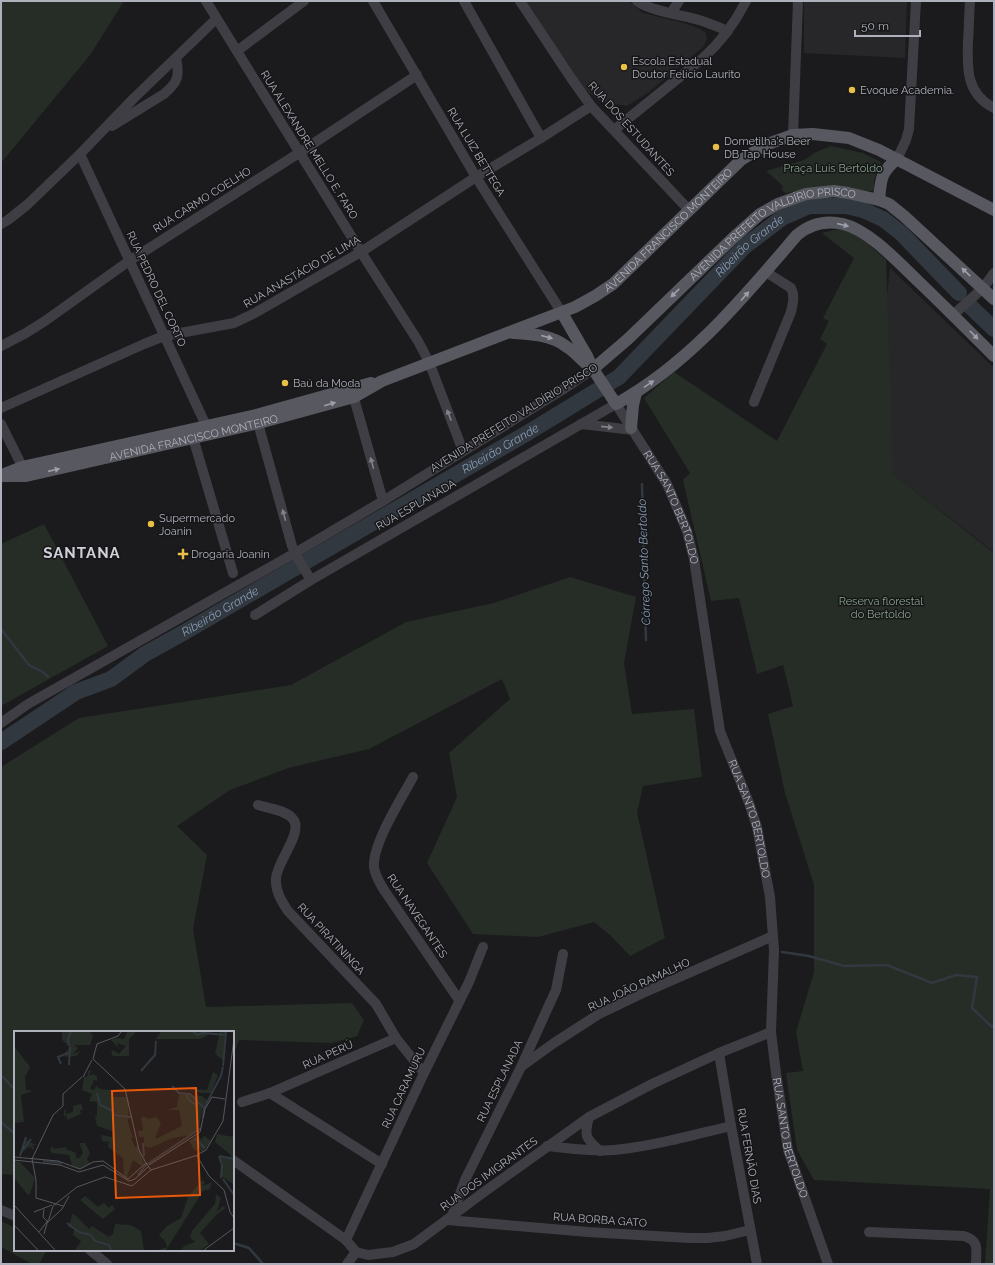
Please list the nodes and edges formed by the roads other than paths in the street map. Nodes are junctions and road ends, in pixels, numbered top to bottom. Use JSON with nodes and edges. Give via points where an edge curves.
{"nodes":[{"id":1,"x":206,"y":1,"type":"edge"},
{"id":2,"x":304,"y":1,"type":"edge"},
{"id":3,"x":373,"y":1,"type":"edge"},
{"id":4,"x":464,"y":1,"type":"edge"},
{"id":5,"x":520,"y":1,"type":"edge"},
{"id":6,"x":637,"y":1,"type":"edge"},
{"id":7,"x":679,"y":1,"type":"edge"},
{"id":8,"x":746,"y":1,"type":"edge"},
{"id":9,"x":798,"y":1,"type":"edge"},
{"id":10,"x":916,"y":1,"type":"edge"},
{"id":11,"x":970,"y":1,"type":"edge"},
{"id":12,"x":671,"y":13,"type":"junction"},
{"id":13,"x":216,"y":19,"type":"junction"},
{"id":14,"x":728,"y":31,"type":"junction"},
{"id":15,"x":237,"y":51,"type":"junction"},
{"id":16,"x":176,"y":58,"type":"junction"},
{"id":17,"x":417,"y":75,"type":"junction"},
{"id":18,"x":591,"y":106,"type":"junction"},
{"id":19,"x":994,"y":108,"type":"edge"},
{"id":20,"x":614,"y":130,"type":"junction"},
{"id":21,"x":103,"y":131,"type":"junction"},
{"id":22,"x":793,"y":135,"type":"junction"},
{"id":23,"x":541,"y":138,"type":"junction"},
{"id":24,"x":299,"y":153,"type":"junction"},
{"id":25,"x":80,"y":154,"type":"junction"},
{"id":26,"x":897,"y":160,"type":"junction"},
{"id":27,"x":476,"y":176,"type":"junction"},
{"id":28,"x":879,"y":200,"type":"junction"},
{"id":29,"x":689,"y":210,"type":"junction"},
{"id":30,"x":994,"y":210,"type":"edge"},
{"id":31,"x":1,"y":224,"type":"edge"},
{"id":32,"x":361,"y":252,"type":"junction"},
{"id":33,"x":129,"y":261,"type":"junction"},
{"id":34,"x":766,"y":272,"type":"junction"},
{"id":35,"x":994,"y":273,"type":"edge"},
{"id":36,"x":983,"y":288,"type":"junction"},
{"id":37,"x":994,"y":299,"type":"edge"},
{"id":38,"x":562,"y":313,"type":"junction"},
{"id":39,"x":953,"y":315,"type":"junction"},
{"id":40,"x":508,"y":332,"type":"junction"},
{"id":41,"x":164,"y":336,"type":"junction"},
{"id":42,"x":1,"y":346,"type":"edge"},
{"id":43,"x":994,"y":356,"type":"edge"},
{"id":44,"x":429,"y":362,"type":"junction"},
{"id":45,"x":596,"y":373,"type":"junction"},
{"id":46,"x":353,"y":392,"type":"junction"},
{"id":47,"x":636,"y":393,"type":"junction"},
{"id":48,"x":754,"y":402,"type":"dead end"},
{"id":49,"x":616,"y":404,"type":"junction"},
{"id":50,"x":1,"y":408,"type":"edge"},
{"id":51,"x":257,"y":419,"type":"junction"},
{"id":52,"x":1,"y":424,"type":"edge"},
{"id":53,"x":581,"y":424,"type":"junction"},
{"id":54,"x":632,"y":429,"type":"junction"},
{"id":55,"x":209,"y":430,"type":"junction"},
{"id":56,"x":192,"y":434,"type":"junction"},
{"id":57,"x":463,"y":451,"type":"junction"},
{"id":58,"x":24,"y":471,"type":"junction"},
{"id":59,"x":1,"y":476,"type":"edge"},
{"id":60,"x":383,"y":501,"type":"junction"},
{"id":61,"x":296,"y":556,"type":"junction"},
{"id":62,"x":233,"y":573,"type":"dead end"},
{"id":63,"x":309,"y":577,"type":"junction"},
{"id":64,"x":256,"y":615,"type":"dead end"},
{"id":65,"x":1,"y":723,"type":"edge"},
{"id":66,"x":413,"y":777,"type":"dead end"},
{"id":67,"x":258,"y":805,"type":"dead end"},
{"id":68,"x":773,"y":936,"type":"junction"},
{"id":69,"x":483,"y":947,"type":"dead end"},
{"id":70,"x":563,"y":954,"type":"dead end"},
{"id":71,"x":459,"y":1000,"type":"junction"},
{"id":72,"x":771,"y":1032,"type":"junction"},
{"id":73,"x":396,"y":1038,"type":"junction"},
{"id":74,"x":719,"y":1053,"type":"junction"},
{"id":75,"x":521,"y":1067,"type":"junction"},
{"id":76,"x":424,"y":1073,"type":"junction"},
{"id":77,"x":270,"y":1093,"type":"junction"},
{"id":78,"x":242,"y":1102,"type":"dead end"},
{"id":79,"x":589,"y":1117,"type":"junction"},
{"id":80,"x":731,"y":1126,"type":"junction"},
{"id":81,"x":547,"y":1146,"type":"junction"},
{"id":82,"x":600,"y":1151,"type":"junction"},
{"id":83,"x":234,"y":1161,"type":"edge"},
{"id":84,"x":382,"y":1164,"type":"junction"},
{"id":85,"x":1,"y":1210,"type":"edge"},
{"id":86,"x":14,"y":1216,"type":"edge"},
{"id":87,"x":450,"y":1218,"type":"junction"},
{"id":88,"x":750,"y":1230,"type":"junction"},
{"id":89,"x":869,"y":1232,"type":"dead end"},
{"id":90,"x":346,"y":1240,"type":"junction"},
{"id":91,"x":91,"y":1251,"type":"edge"},
{"id":92,"x":356,"y":1252,"type":"junction"},
{"id":93,"x":375,"y":1259,"type":"edge"},
{"id":94,"x":107,"y":1264,"type":"edge"},
{"id":95,"x":347,"y":1264,"type":"edge"},
{"id":96,"x":757,"y":1264,"type":"edge"},
{"id":97,"x":828,"y":1264,"type":"edge"},
{"id":98,"x":976,"y":1264,"type":"edge"}],
"edges":[{"from":1,"to":13,"type":"street","name":"RUA ALEXANDRE MELLO E. FARO"},
{"from":2,"to":15,"type":"street"},
{"from":3,"to":17,"type":"street","name":"RUA LUIZ BETTEGA"},
{"from":4,"to":23,"type":"street"},
{"from":5,"to":18,"type":"street","name":"RUA DOS ESTUDANTES"},
{"from":6,"to":12,"type":"street","via":[[650,8]]},
{"from":7,"to":12,"type":"street"},
{"from":8,"to":14,"type":"street"},
{"from":9,"to":22,"type":"street"},
{"from":10,"to":26,"type":"street","via":[[909,129]]},
{"from":11,"to":19,"type":"street","via":[[967,61],[969,78],[980,98]]},
{"from":12,"to":14,"type":"street","via":[[701,20]]},
{"from":13,"to":15,"type":"street","name":"RUA ALEXANDRE MELLO E. FARO"},
{"from":13,"to":16,"type":"street"},
{"from":14,"to":20,"type":"street","via":[[716,47]]},
{"from":15,"to":24,"type":"street","name":"RUA ALEXANDRE MELLO E. FARO"},
{"from":16,"to":21,"type":"street"},
{"from":16,"to":21,"type":"street","via":[[178,75],[170,88]]},
{"from":17,"to":24,"type":"street","name":"RUA CARMO COELHO"},
{"from":17,"to":27,"type":"street","name":"RUA LUIZ BETTEGA"},
{"from":18,"to":20,"type":"street","name":"RUA DOS ESTUDANTES"},
{"from":18,"to":23,"type":"street","name":"RUA ANASTÁCIO DE LIMA"},
{"from":20,"to":29,"type":"street","name":"RUA DOS ESTUDANTES"},
{"from":21,"to":25,"type":"street"},
{"from":22,"to":26,"type":"main road","name":"AVENIDA FRANCISCO MONTEIRO","via":[[814,134],[849,138]]},
{"from":22,"to":29,"type":"main road","name":"AVENIDA FRANCISCO MONTEIRO","via":[[765,145],[741,160]]},
{"from":23,"to":27,"type":"street","name":"RUA ANASTÁCIO DE LIMA"},
{"from":24,"to":32,"type":"street","name":"RUA ALEXANDRE MELLO E. FARO"},
{"from":24,"to":33,"type":"street","name":"RUA CARMO COELHO"},
{"from":25,"to":31,"type":"street","via":[[28,204]]},
{"from":25,"to":33,"type":"street","name":"RUA PEDRO DEL CORTO"},
{"from":26,"to":28,"type":"main road","via":[[884,172]]},
{"from":26,"to":30,"type":"main road","name":"AVENIDA FRANCISCO MONTEIRO"},
{"from":27,"to":32,"type":"street","name":"RUA ANASTÁCIO DE LIMA"},
{"from":27,"to":38,"type":"street","name":"RUA LUIZ BETTEGA"},
{"from":36,"to":28,"type":"main road","name":"AVENIDA PREFEITO VALDÍRIO PRISCO","one_way":true,"via":[[904,216],[889,204]]},
{"from":28,"to":45,"type":"main road","name":"AVENIDA PREFEITO VALDÍRIO PRISCO","one_way":true,"via":[[826,191],[793,198],[766,210],[733,238]]},
{"from":29,"to":38,"type":"main road","name":"AVENIDA FRANCISCO MONTEIRO","via":[[613,284],[596,296]]},
{"from":32,"to":41,"type":"street","name":"RUA ANASTÁCIO DE LIMA","via":[[245,318]]},
{"from":32,"to":44,"type":"street","name":"RUA ALEXANDRE MELLO E. FARO"},
{"from":33,"to":41,"type":"street","name":"RUA PEDRO DEL CORTO"},
{"from":33,"to":42,"type":"street","name":"RUA CARMO COELHO","via":[[45,321]]},
{"from":34,"to":39,"type":"main road","name":"AVENIDA PREFEITO VALDÍRIO PRISCO","one_way":true,"via":[[805,228],[825,223],[843,224],[863,232],[892,256]]},
{"from":47,"to":34,"type":"main road","name":"AVENIDA PREFEITO VALDÍRIO PRISCO","one_way":true,"via":[[686,356]]},
{"from":34,"to":48,"type":"street","via":[[791,288],[793,303]]},
{"from":35,"to":36,"type":"street"},
{"from":36,"to":37,"type":"main road","name":"AVENIDA PREFEITO VALDÍRIO PRISCO"},
{"from":36,"to":39,"type":"street"},
{"from":38,"to":40,"type":"main road","name":"AVENIDA FRANCISCO MONTEIRO"},
{"from":38,"to":45,"type":"main road"},
{"from":39,"to":43,"type":"main road","name":"AVENIDA PREFEITO VALDÍRIO PRISCO","one_way":true},
{"from":40,"to":44,"type":"main road","name":"AVENIDA FRANCISCO MONTEIRO"},
{"from":40,"to":45,"type":"main road","one_way":true,"via":[[557,340]]},
{"from":41,"to":50,"type":"street","name":"RUA ANASTÁCIO DE LIMA"},
{"from":41,"to":55,"type":"street","name":"RUA PEDRO DEL CORTO"},
{"from":44,"to":46,"type":"main road","name":"AVENIDA FRANCISCO MONTEIRO"},
{"from":57,"to":44,"type":"street","name":"RUA ALEXANDRE MELLO E. FARO","one_way":true},
{"from":45,"to":49,"type":"main road","name":"RUA SANTO BERTOLDO"},
{"from":45,"to":57,"type":"street","name":"AVENIDA PREFEITO VALDÍRIO PRISCO","via":[[562,390]]},
{"from":46,"to":51,"type":"main road","name":"AVENIDA FRANCISCO MONTEIRO"},
{"from":60,"to":46,"type":"street","one_way":true},
{"from":47,"to":49,"type":"main road","name":"AVENIDA PREFEITO VALDÍRIO PRISCO"},
{"from":47,"to":54,"type":"main road","via":[[632,405]]},
{"from":49,"to":53,"type":"street","name":"RUA ESPLANADA"},
{"from":49,"to":54,"type":"street","name":"RUA SANTO BERTOLDO"},
{"from":51,"to":55,"type":"main road","name":"AVENIDA FRANCISCO MONTEIRO"},
{"from":61,"to":51,"type":"street","one_way":true},
{"from":52,"to":58,"type":"street"},
{"from":53,"to":54,"type":"street","one_way":true},
{"from":53,"to":63,"type":"street","name":"RUA ESPLANADA"},
{"from":54,"to":68,"type":"street","name":"RUA SANTO BERTOLDO","via":[[667,484],[687,531],[696,573],[720,731],[757,827],[770,897]]},
{"from":55,"to":56,"type":"main road","name":"AVENIDA FRANCISCO MONTEIRO"},
{"from":56,"to":58,"type":"main road","name":"AVENIDA FRANCISCO MONTEIRO"},
{"from":56,"to":62,"type":"street"},
{"from":57,"to":60,"type":"street","name":"AVENIDA PREFEITO VALDÍRIO PRISCO"},
{"from":58,"to":59,"type":"main road","name":"AVENIDA FRANCISCO MONTEIRO"},
{"from":60,"to":61,"type":"street","name":"AVENIDA PREFEITO VALDÍRIO PRISCO"},
{"from":61,"to":63,"type":"street"},
{"from":61,"to":65,"type":"street","name":"AVENIDA PREFEITO VALDÍRIO PRISCO","via":[[28,704]]},
{"from":63,"to":64,"type":"street"},
{"from":66,"to":71,"type":"street","name":"RUA NAVEGANTES","via":[[384,832],[375,855],[374,867],[384,890]]},
{"from":67,"to":73,"type":"street","name":"RUA PIRATININGA","via":[[286,814],[295,824],[295,832],[278,866],[276,880],[282,902],[376,1004]]},
{"from":68,"to":72,"type":"street","name":"RUA SANTO BERTOLDO"},
{"from":68,"to":75,"type":"street","name":"RUA JOÃO RAMALHO","via":[[600,1014],[554,1042]]},
{"from":69,"to":71,"type":"street","name":"RUA CARAMURU"},
{"from":70,"to":75,"type":"street","name":"RUA ESPLANADA","via":[[556,990]]},
{"from":71,"to":76,"type":"street","name":"RUA CARAMURU"},
{"from":72,"to":74,"type":"street","name":"RUA DOS IMIGRANTES"},
{"from":72,"to":97,"type":"street","name":"RUA SANTO BERTOLDO","via":[[788,1150]]},
{"from":73,"to":76,"type":"street","name":"RUA PIRATININGA"},
{"from":73,"to":77,"type":"street","name":"RUA PERÚ"},
{"from":74,"to":79,"type":"street","name":"RUA DOS IMIGRANTES"},
{"from":74,"to":80,"type":"street","name":"RUA FERNÃO DIAS"},
{"from":75,"to":87,"type":"street","name":"RUA ESPLANADA","via":[[465,1180]]},
{"from":76,"to":84,"type":"street","name":"RUA CARAMURU"},
{"from":77,"to":78,"type":"street","name":"RUA PERÚ"},
{"from":77,"to":84,"type":"street"},
{"from":79,"to":81,"type":"street","name":"RUA DOS IMIGRANTES"},
{"from":79,"to":82,"type":"street","via":[[586,1134]]},
{"from":80,"to":82,"type":"street","via":[[651,1144]]},
{"from":80,"to":88,"type":"street","name":"RUA FERNÃO DIAS"},
{"from":81,"to":82,"type":"street"},
{"from":81,"to":87,"type":"street","name":"RUA DOS IMIGRANTES"},
{"from":83,"to":90,"type":"street"},
{"from":84,"to":90,"type":"street","name":"RUA CARAMURU"},
{"from":85,"to":86,"type":"street"},
{"from":87,"to":88,"type":"street","name":"RUA BORBA GATO","via":[[588,1232],[689,1238],[725,1236]]},
{"from":87,"to":93,"type":"street","name":"RUA DOS IMIGRANTES","via":[[414,1244]]},
{"from":88,"to":96,"type":"street","name":"RUA FERNÃO DIAS"},
{"from":89,"to":98,"type":"street","via":[[964,1236],[976,1244]]},
{"from":90,"to":92,"type":"street"},
{"from":91,"to":94,"type":"street"},
{"from":92,"to":93,"type":"street","name":"RUA DOS IMIGRANTES"},
{"from":92,"to":95,"type":"street"}]}
